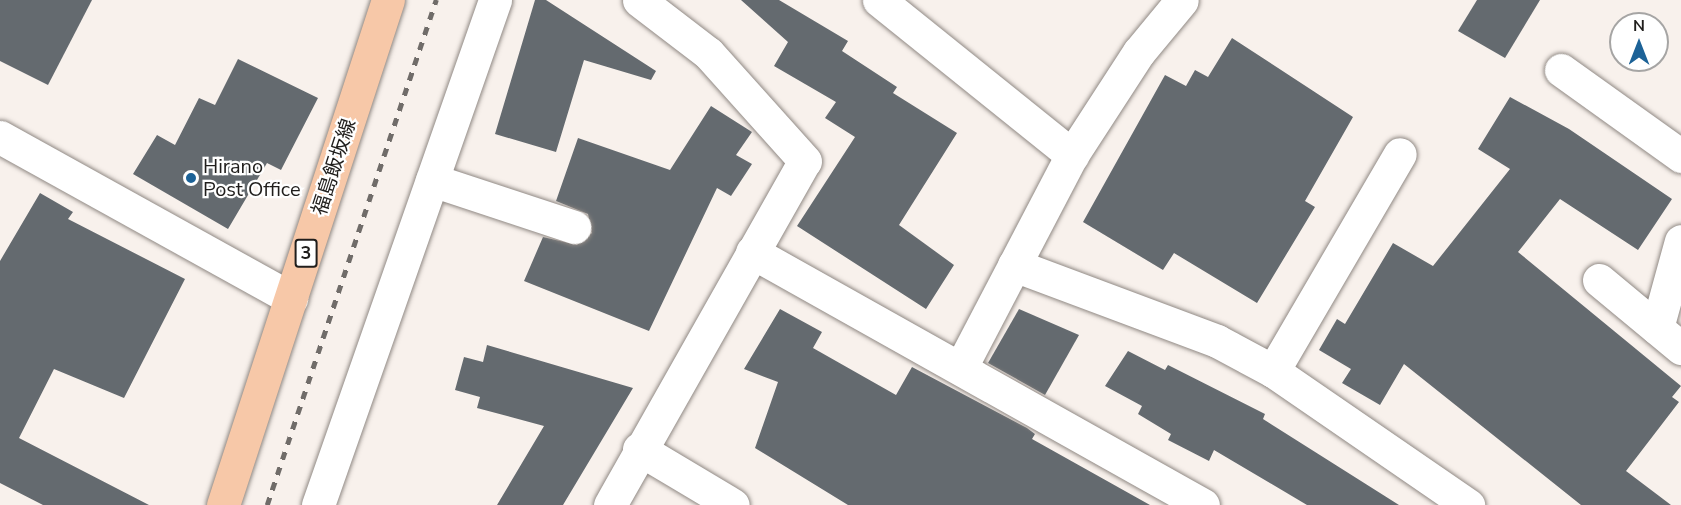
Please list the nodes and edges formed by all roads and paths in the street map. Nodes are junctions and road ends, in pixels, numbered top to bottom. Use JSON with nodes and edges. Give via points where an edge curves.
{"nodes":[{"id":1,"x":388,"y":0,"type":"edge"},
{"id":2,"x":495,"y":0,"type":"edge"},
{"id":3,"x":639,"y":0,"type":"edge"},
{"id":4,"x":879,"y":0,"type":"edge"},
{"id":5,"x":1182,"y":0,"type":"edge"},
{"id":6,"x":1561,"y":70,"type":"dead end"},
{"id":7,"x":0,"y":137,"type":"edge"},
{"id":8,"x":1072,"y":154,"type":"junction"},
{"id":9,"x":1400,"y":154,"type":"dead end"},
{"id":10,"x":1681,"y":156,"type":"edge"},
{"id":11,"x":432,"y":180,"type":"junction"},
{"id":12,"x":574,"y":227,"type":"dead end"},
{"id":13,"x":1681,"y":241,"type":"edge"},
{"id":14,"x":752,"y":252,"type":"junction"},
{"id":15,"x":1014,"y":265,"type":"junction"},
{"id":16,"x":1599,"y":280,"type":"dead end"},
{"id":17,"x":291,"y":298,"type":"junction"},
{"id":18,"x":1669,"y":338,"type":"edge"},
{"id":19,"x":961,"y":367,"type":"junction"},
{"id":20,"x":1272,"y":371,"type":"junction"},
{"id":21,"x":639,"y":449,"type":"junction"},
{"id":22,"x":223,"y":505,"type":"edge"},
{"id":23,"x":318,"y":505,"type":"edge"},
{"id":24,"x":610,"y":505,"type":"edge"},
{"id":25,"x":733,"y":505,"type":"edge"},
{"id":26,"x":1203,"y":505,"type":"edge"},
{"id":27,"x":1468,"y":505,"type":"edge"}],
"edges":[{"from":1,"to":17,"type":"main road","name":"福島飯坂線","number":"3"},
{"from":2,"to":11,"type":"street"},
{"from":3,"to":14,"type":"street","via":[[708,53],[805,161]]},
{"from":4,"to":8,"type":"street"},
{"from":5,"to":8,"type":"street","via":[[1139,52]]},
{"from":6,"to":10,"type":"street"},
{"from":7,"to":17,"type":"street"},
{"from":8,"to":15,"type":"street"},
{"from":9,"to":20,"type":"street"},
{"from":11,"to":12,"type":"street"},
{"from":11,"to":23,"type":"street"},
{"from":13,"to":18,"type":"street"},
{"from":14,"to":19,"type":"street"},
{"from":14,"to":21,"type":"street"},
{"from":15,"to":19,"type":"street"},
{"from":15,"to":20,"type":"street","via":[[1217,341]]},
{"from":16,"to":18,"type":"street"},
{"from":17,"to":22,"type":"main road","name":"福島飯坂線","number":"3"},
{"from":19,"to":26,"type":"street"},
{"from":20,"to":27,"type":"street"},
{"from":21,"to":24,"type":"street"},
{"from":21,"to":25,"type":"street"}]}
